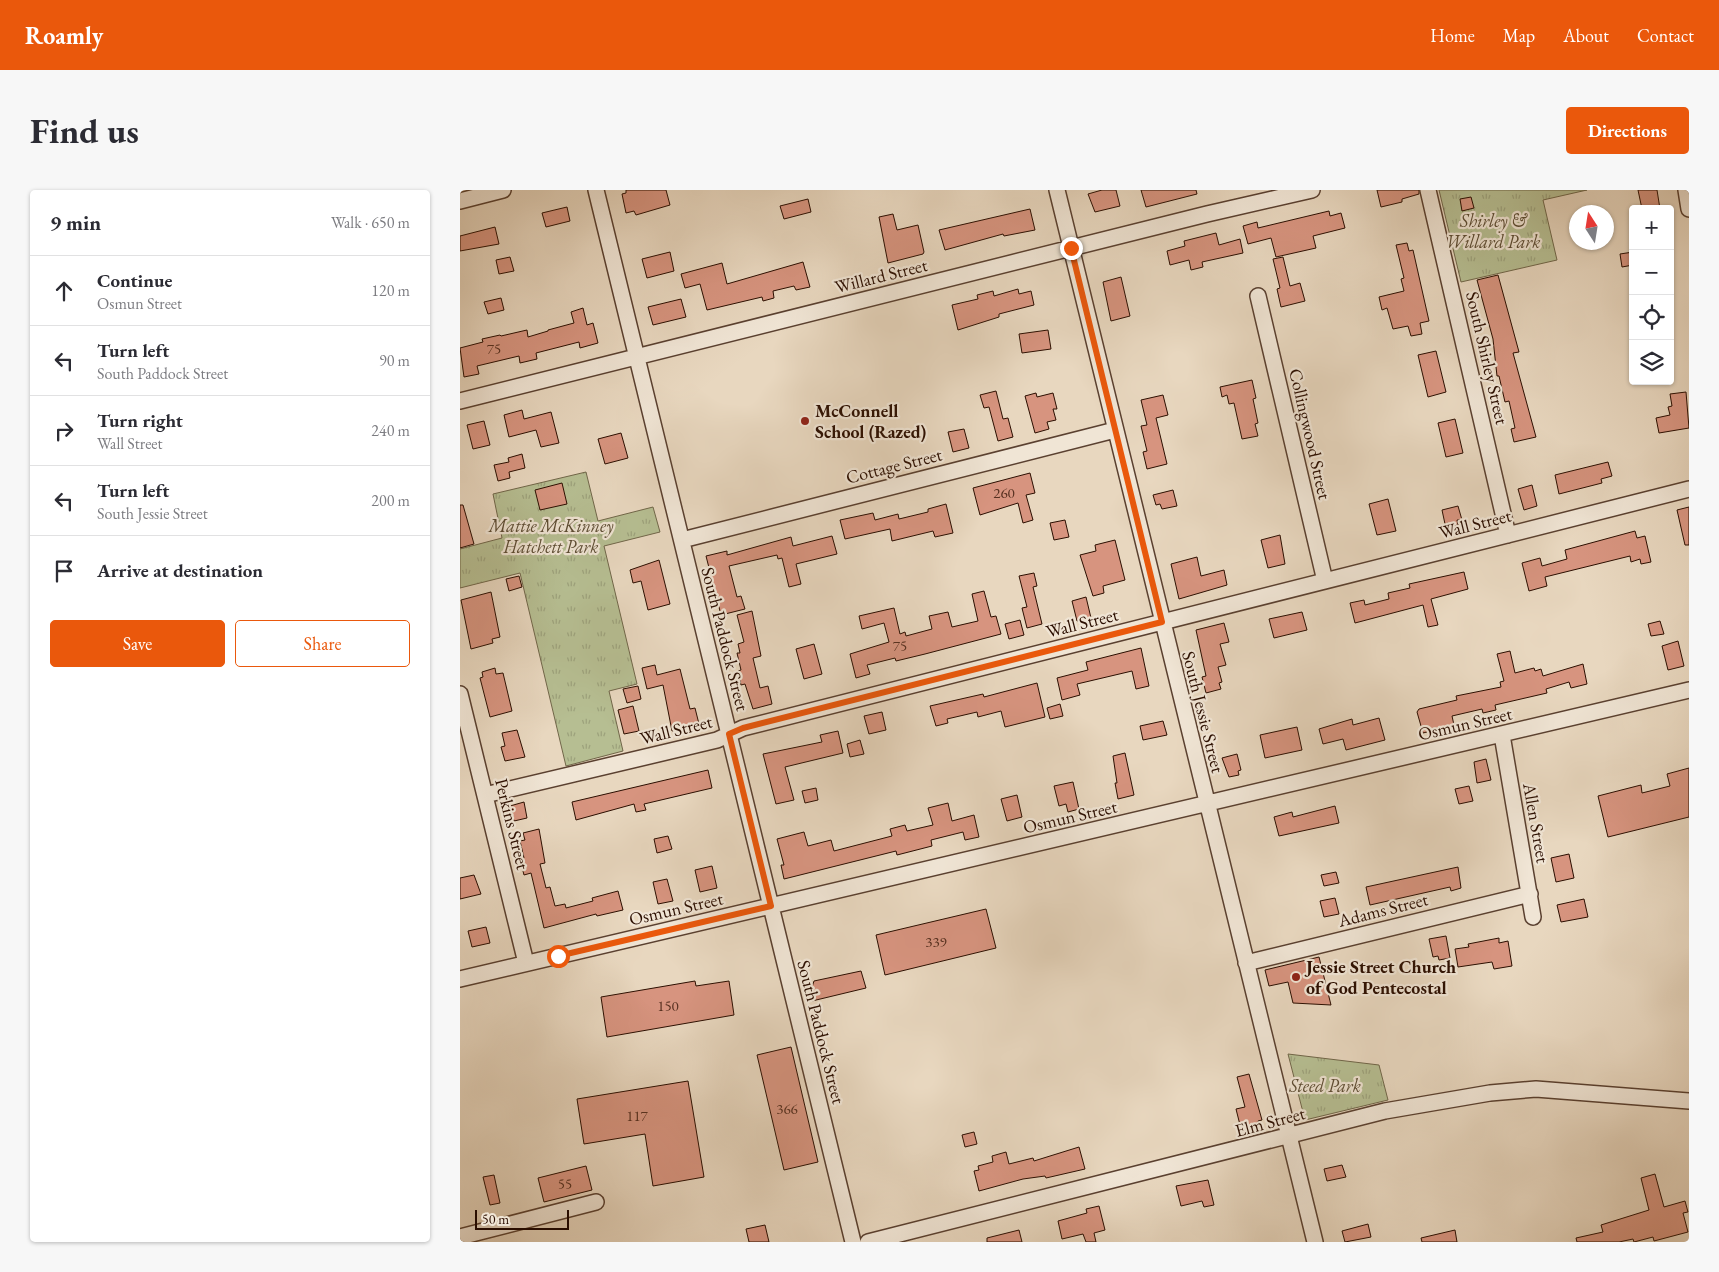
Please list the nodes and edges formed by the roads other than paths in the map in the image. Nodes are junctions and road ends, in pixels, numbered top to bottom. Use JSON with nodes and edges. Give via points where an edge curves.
{"nodes":[{"id":1,"x":502,"y":190,"type":"edge"},
{"id":2,"x":596,"y":190,"type":"edge"},
{"id":3,"x":1057,"y":190,"type":"edge"},
{"id":4,"x":1312,"y":190,"type":"edge"},
{"id":5,"x":1428,"y":190,"type":"edge"},
{"id":6,"x":1686,"y":190,"type":"edge"},
{"id":7,"x":460,"y":201,"type":"edge"},
{"id":8,"x":1689,"y":209,"type":"edge"},
{"id":9,"x":1071,"y":248,"type":"junction"},
{"id":10,"x":1258,"y":296,"type":"dead end"},
{"id":11,"x":637,"y":357,"type":"junction"},
{"id":12,"x":460,"y":402,"type":"edge"},
{"id":13,"x":1115,"y":430,"type":"junction"},
{"id":14,"x":1689,"y":489,"type":"edge"},
{"id":15,"x":1508,"y":535,"type":"junction"},
{"id":16,"x":682,"y":540,"type":"junction"},
{"id":17,"x":1325,"y":581,"type":"junction"},
{"id":18,"x":1162,"y":622,"type":"junction"},
{"id":19,"x":1689,"y":690,"type":"edge"},
{"id":20,"x":460,"y":694,"type":"edge"},
{"id":21,"x":729,"y":734,"type":"junction"},
{"id":22,"x":1502,"y":735,"type":"junction"},
{"id":23,"x":485,"y":794,"type":"junction"},
{"id":24,"x":1207,"y":804,"type":"junction"},
{"id":25,"x":1530,"y":894,"type":"junction"},
{"id":26,"x":771,"y":906,"type":"junction"},
{"id":27,"x":1533,"y":917,"type":"dead end"},
{"id":28,"x":1246,"y":963,"type":"junction"},
{"id":29,"x":526,"y":964,"type":"junction"},
{"id":30,"x":460,"y":979,"type":"edge"},
{"id":31,"x":1689,"y":1100,"type":"edge"},
{"id":32,"x":1289,"y":1136,"type":"junction"},
{"id":33,"x":596,"y":1202,"type":"dead end"},
{"id":34,"x":460,"y":1237,"type":"edge"},
{"id":35,"x":853,"y":1242,"type":"edge"},
{"id":36,"x":868,"y":1242,"type":"edge"},
{"id":37,"x":1315,"y":1242,"type":"edge"}],
"edges":[{"from":1,"to":7,"type":"street"},
{"from":2,"to":11,"type":"street","name":"South Paddock Street"},
{"from":3,"to":9,"type":"street","name":"South Jessie Street"},
{"from":4,"to":9,"type":"street","name":"Willard Street"},
{"from":5,"to":15,"type":"street","name":"South Shirley Street"},
{"from":6,"to":8,"type":"street"},
{"from":9,"to":11,"type":"street","name":"Willard Street"},
{"from":9,"to":13,"type":"street","name":"South Jessie Street"},
{"from":10,"to":17,"type":"street","name":"Collingwood Street"},
{"from":11,"to":12,"type":"street","name":"Willard Street"},
{"from":11,"to":16,"type":"street","name":"South Paddock Street"},
{"from":13,"to":16,"type":"street","name":"Cottage Street"},
{"from":13,"to":18,"type":"street","name":"South Jessie Street"},
{"from":14,"to":15,"type":"street","name":"Wall Street"},
{"from":15,"to":17,"type":"street","name":"Wall Street"},
{"from":16,"to":21,"type":"street","name":"South Paddock Street"},
{"from":17,"to":18,"type":"street","name":"Wall Street"},
{"from":18,"to":21,"type":"street","name":"Wall Street"},
{"from":18,"to":24,"type":"street","name":"South Jessie Street"},
{"from":19,"to":22,"type":"street","name":"Osmun Street"},
{"from":20,"to":23,"type":"street","name":"Perkins Street"},
{"from":21,"to":23,"type":"street","name":"Wall Street","via":[[717,740]]},
{"from":21,"to":26,"type":"street","name":"South Paddock Street"},
{"from":22,"to":24,"type":"street","name":"Osmun Street"},
{"from":22,"to":25,"type":"street","name":"Allen Street"},
{"from":23,"to":29,"type":"street","name":"Perkins Street"},
{"from":24,"to":26,"type":"street","name":"Osmun Street"},
{"from":24,"to":28,"type":"street","name":"South Jessie Street"},
{"from":25,"to":27,"type":"street","name":"Allen Street"},
{"from":25,"to":28,"type":"street","name":"Adams Street"},
{"from":26,"to":29,"type":"street","name":"Osmun Street"},
{"from":26,"to":35,"type":"street","name":"South Paddock Street"},
{"from":28,"to":32,"type":"street","name":"South Jessie Street"},
{"from":29,"to":30,"type":"street","name":"Osmun Street"},
{"from":31,"to":32,"type":"street","name":"Elm Street","via":[[1520,1090],[1385,1111]]},
{"from":32,"to":36,"type":"street","name":"Elm Street"},
{"from":32,"to":37,"type":"street","name":"South Jessie Street"},
{"from":33,"to":34,"type":"street"}]}
